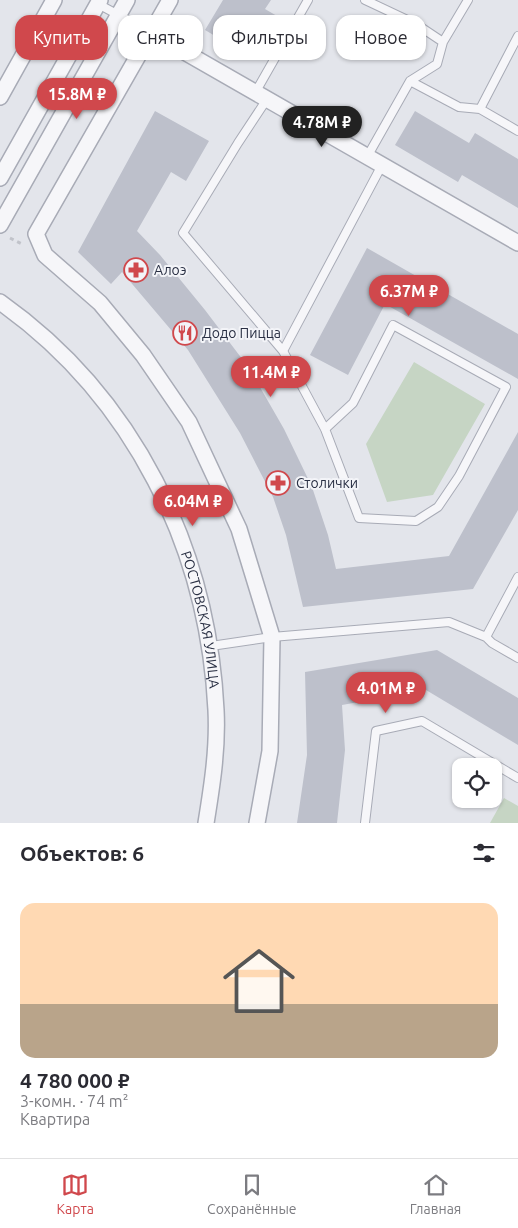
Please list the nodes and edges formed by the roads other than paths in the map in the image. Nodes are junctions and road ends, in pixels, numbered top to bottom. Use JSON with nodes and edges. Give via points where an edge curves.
{"nodes":[{"id":1,"x":54,"y":0,"type":"edge"},
{"id":2,"x":127,"y":0,"type":"edge"},
{"id":3,"x":170,"y":0,"type":"edge"},
{"id":4,"x":308,"y":0,"type":"edge"},
{"id":5,"x":365,"y":0,"type":"edge"},
{"id":6,"x":468,"y":0,"type":"edge"},
{"id":7,"x":99,"y":2,"type":"edge"},
{"id":8,"x":119,"y":15,"type":"joint"},
{"id":9,"x":158,"y":15,"type":"edge"},
{"id":10,"x":118,"y":17,"type":"edge"},
{"id":11,"x":518,"y":36,"type":"edge"},
{"id":12,"x":443,"y":42,"type":"junction"},
{"id":13,"x":130,"y":60,"type":"edge"},
{"id":14,"x":198,"y":60,"type":"edge"},
{"id":15,"x":410,"y":81,"type":"junction"},
{"id":16,"x":261,"y":96,"type":"junction"},
{"id":17,"x":0,"y":97,"type":"edge"},
{"id":18,"x":480,"y":109,"type":"junction"},
{"id":19,"x":518,"y":131,"type":"edge"},
{"id":20,"x":367,"y":157,"type":"junction"},
{"id":21,"x":382,"y":165,"type":"junction"},
{"id":22,"x":0,"y":178,"type":"edge"},
{"id":23,"x":0,"y":225,"type":"edge"},
{"id":24,"x":518,"y":243,"type":"edge"},
{"id":25,"x":0,"y":302,"type":"edge"},
{"id":26,"x":283,"y":351,"type":"junction"},
{"id":27,"x":325,"y":429,"type":"junction"},
{"id":28,"x":518,"y":577,"type":"edge"},
{"id":29,"x":486,"y":636,"type":"junction"},
{"id":30,"x":272,"y":637,"type":"junction"},
{"id":31,"x":210,"y":646,"type":"junction"},
{"id":32,"x":518,"y":658,"type":"edge"},
{"id":33,"x":518,"y":778,"type":"edge"},
{"id":34,"x":206,"y":823,"type":"edge"},
{"id":35,"x":257,"y":823,"type":"edge"},
{"id":36,"x":365,"y":823,"type":"edge"}],
"edges":[{"from":1,"to":17,"type":"street"},
{"from":2,"to":8,"type":"street"},
{"from":3,"to":9,"type":"street"},
{"from":4,"to":16,"type":"lane"},
{"from":5,"to":12,"type":"lane","via":[[416,24]]},
{"from":6,"to":12,"type":"lane"},
{"from":7,"to":8,"type":"lane"},
{"from":7,"to":22,"type":"street"},
{"from":10,"to":23,"type":"street"},
{"from":11,"to":18,"type":"lane"},
{"from":12,"to":15,"type":"lane","via":[[436,64]]},
{"from":13,"to":30,"type":"street","via":[[36,234],[45,255],[100,303],[143,355],[189,422],[239,529]]},
{"from":14,"to":16,"type":"street"},
{"from":15,"to":18,"type":"lane","via":[[459,107]]},
{"from":15,"to":20,"type":"lane"},
{"from":16,"to":20,"type":"street"},
{"from":16,"to":26,"type":"lane","via":[[238,143],[184,233]]},
{"from":18,"to":19,"type":"lane"},
{"from":20,"to":21,"type":"street"},
{"from":21,"to":24,"type":"street"},
{"from":21,"to":26,"type":"lane"},
{"from":25,"to":31,"type":"street","name":"РОСТОВСКАЯ УЛИЦА","via":[[59,352],[104,401],[143,457],[174,517],[193,571]]},
{"from":26,"to":27,"type":"lane"},
{"from":27,"to":27,"type":"lane","via":[[359,518],[416,521],[438,507],[506,387],[393,325],[353,403]]},
{"from":28,"to":29,"type":"lane"},
{"from":29,"to":30,"type":"lane","via":[[449,622]]},
{"from":29,"to":32,"type":"lane"},
{"from":30,"to":31,"type":"lane"},
{"from":30,"to":35,"type":"street","via":[[270,751]]},
{"from":31,"to":34,"type":"street","name":"РОСТОВСКАЯ УЛИЦА","via":[[216,711],[213,777]]},
{"from":33,"to":36,"type":"lane","via":[[422,721],[376,732]]}]}
